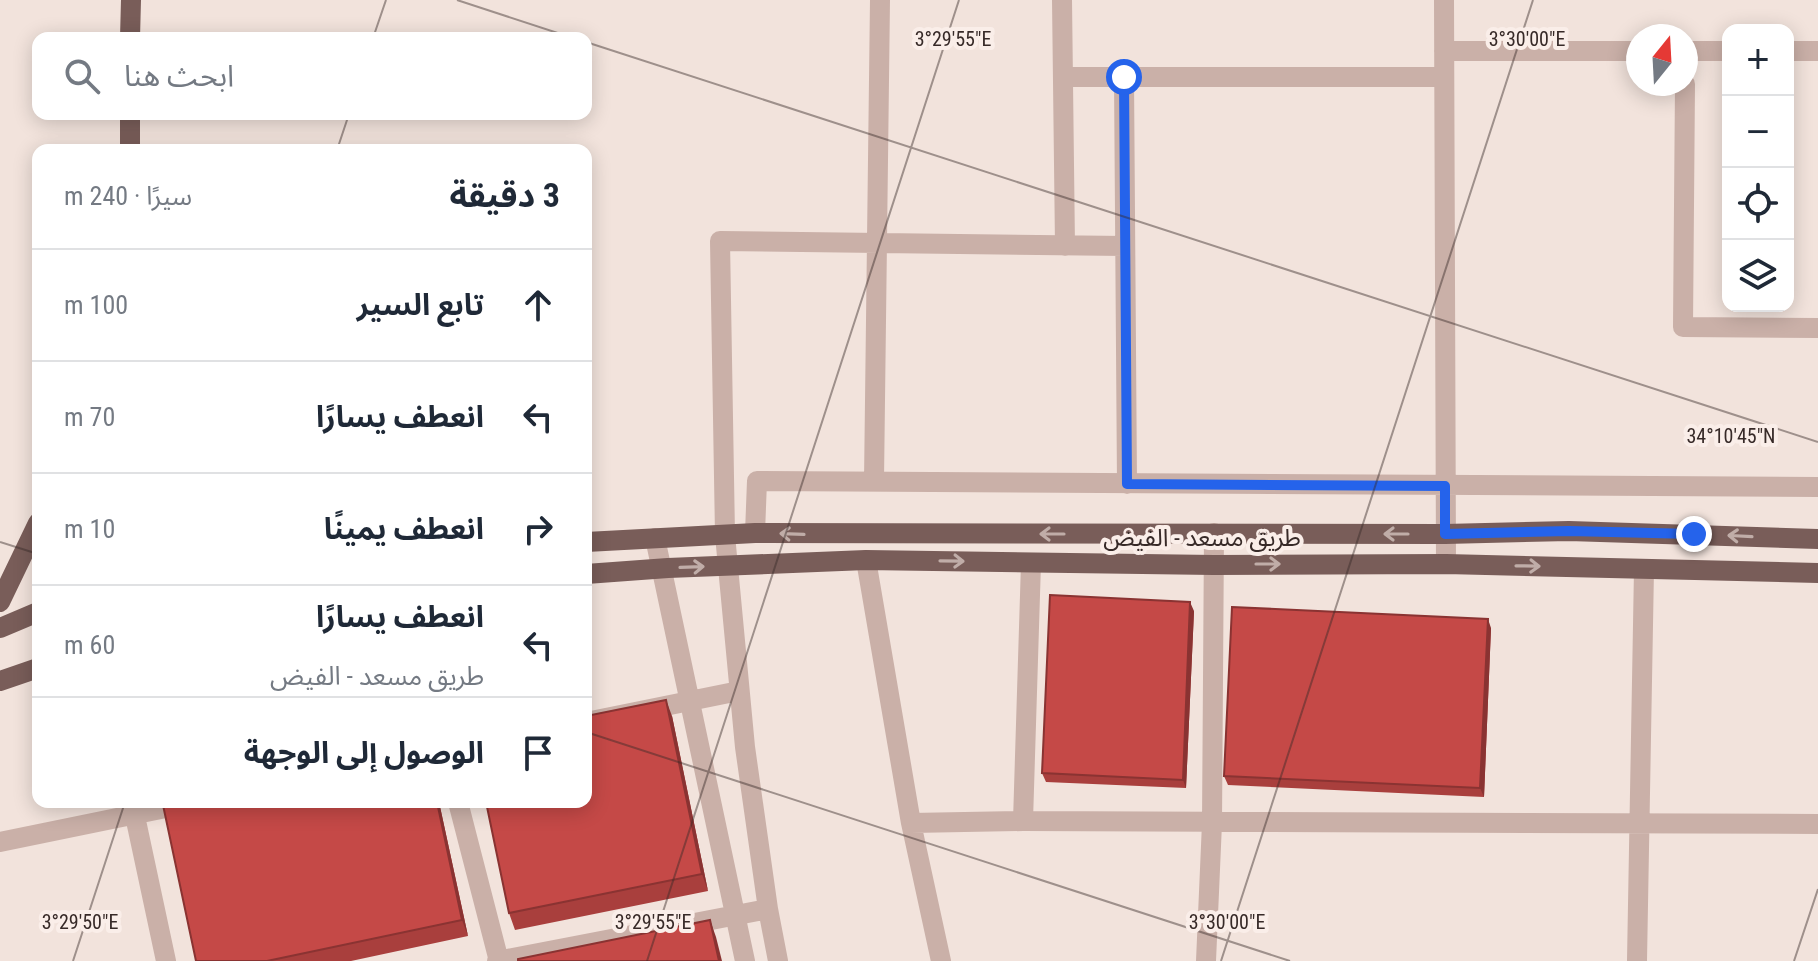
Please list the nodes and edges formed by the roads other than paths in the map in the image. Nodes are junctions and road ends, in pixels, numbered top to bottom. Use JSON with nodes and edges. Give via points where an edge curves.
{"nodes":[{"id":1,"x":131,"y":0,"type":"edge"},
{"id":2,"x":880,"y":0,"type":"edge"},
{"id":3,"x":1062,"y":0,"type":"edge"},
{"id":4,"x":1444,"y":0,"type":"edge"},
{"id":5,"x":130,"y":32,"type":"edge"},
{"id":6,"x":1444,"y":51,"type":"junction"},
{"id":7,"x":1626,"y":51,"type":"edge"},
{"id":8,"x":1698,"y":51,"type":"edge"},
{"id":9,"x":1722,"y":51,"type":"edge"},
{"id":10,"x":1794,"y":51,"type":"edge"},
{"id":11,"x":1818,"y":51,"type":"edge"},
{"id":12,"x":1063,"y":77,"type":"junction"},
{"id":13,"x":1124,"y":77,"type":"junction"},
{"id":14,"x":1444,"y":77,"type":"junction"},
{"id":15,"x":1685,"y":96,"type":"edge"},
{"id":16,"x":130,"y":120,"type":"edge"},
{"id":17,"x":130,"y":144,"type":"edge"},
{"id":18,"x":877,"y":243,"type":"junction"},
{"id":19,"x":1065,"y":246,"type":"junction"},
{"id":20,"x":1125,"y":246,"type":"junction"},
{"id":21,"x":1818,"y":328,"type":"edge"},
{"id":22,"x":874,"y":481,"type":"junction"},
{"id":23,"x":1127,"y":484,"type":"junction"},
{"id":24,"x":1445,"y":486,"type":"junction"},
{"id":25,"x":1818,"y":487,"type":"edge"},
{"id":26,"x":755,"y":533,"type":"junction"},
{"id":27,"x":1214,"y":533,"type":"junction"},
{"id":28,"x":1445,"y":534,"type":"junction"},
{"id":29,"x":32,"y":535,"type":"edge"},
{"id":30,"x":725,"y":535,"type":"junction"},
{"id":31,"x":655,"y":538,"type":"junction"},
{"id":32,"x":1818,"y":539,"type":"edge"},
{"id":33,"x":592,"y":542,"type":"edge"},
{"id":34,"x":866,"y":560,"type":"junction"},
{"id":35,"x":1031,"y":563,"type":"junction"},
{"id":36,"x":1446,"y":564,"type":"junction"},
{"id":37,"x":729,"y":565,"type":"junction"},
{"id":38,"x":1214,"y":565,"type":"junction"},
{"id":39,"x":661,"y":568,"type":"junction"},
{"id":40,"x":1644,"y":569,"type":"junction"},
{"id":41,"x":1818,"y":573,"type":"edge"},
{"id":42,"x":592,"y":574,"type":"edge"},
{"id":43,"x":0,"y":602,"type":"edge"},
{"id":44,"x":32,"y":615,"type":"edge"},
{"id":45,"x":0,"y":628,"type":"edge"},
{"id":46,"x":32,"y":670,"type":"edge"},
{"id":47,"x":0,"y":681,"type":"edge"},
{"id":48,"x":739,"y":691,"type":"junction"},
{"id":49,"x":689,"y":701,"type":"junction"},
{"id":50,"x":592,"y":721,"type":"edge"},
{"id":51,"x":134,"y":808,"type":"edge"},
{"id":52,"x":460,"y":808,"type":"edge"},
{"id":53,"x":1023,"y":821,"type":"junction"},
{"id":54,"x":911,"y":823,"type":"junction"},
{"id":55,"x":1212,"y":823,"type":"junction"},
{"id":56,"x":1639,"y":823,"type":"junction"},
{"id":57,"x":1818,"y":824,"type":"edge"},
{"id":58,"x":0,"y":842,"type":"edge"},
{"id":59,"x":768,"y":909,"type":"junction"},
{"id":60,"x":736,"y":915,"type":"junction"},
{"id":61,"x":166,"y":961,"type":"edge"},
{"id":62,"x":499,"y":961,"type":"edge"},
{"id":63,"x":745,"y":961,"type":"edge"},
{"id":64,"x":778,"y":961,"type":"edge"},
{"id":65,"x":941,"y":961,"type":"edge"},
{"id":66,"x":1206,"y":961,"type":"edge"},
{"id":67,"x":1637,"y":961,"type":"edge"}],
"edges":[{"from":1,"to":5,"type":"main road"},
{"from":2,"to":18,"type":"street"},
{"from":3,"to":12,"type":"street"},
{"from":4,"to":6,"type":"street"},
{"from":6,"to":7,"type":"street"},
{"from":6,"to":14,"type":"street"},
{"from":8,"to":9,"type":"street"},
{"from":10,"to":11,"type":"street"},
{"from":12,"to":13,"type":"street"},
{"from":12,"to":19,"type":"street"},
{"from":13,"to":14,"type":"street"},
{"from":13,"to":20,"type":"street"},
{"from":14,"to":24,"type":"street"},
{"from":15,"to":21,"type":"street","via":[[1683,327]]},
{"from":16,"to":17,"type":"main road"},
{"from":18,"to":19,"type":"street"},
{"from":18,"to":22,"type":"street"},
{"from":18,"to":30,"type":"street","via":[[720,241]]},
{"from":19,"to":20,"type":"street"},
{"from":20,"to":23,"type":"street"},
{"from":22,"to":23,"type":"street"},
{"from":22,"to":26,"type":"street","via":[[757,481]]},
{"from":23,"to":24,"type":"street"},
{"from":24,"to":25,"type":"street"},
{"from":24,"to":28,"type":"street"},
{"from":27,"to":26,"type":"main road","name":"طريق مسعد - الفيض","one_way":true},
{"from":26,"to":30,"type":"main road","name":"طريق مسعد - الفيض"},
{"from":28,"to":27,"type":"main road","name":"طريق مسعد - الفيض","one_way":true},
{"from":27,"to":38,"type":"street"},
{"from":32,"to":28,"type":"main road","name":"طريق مسعد - الفيض","one_way":true},
{"from":28,"to":36,"type":"street"},
{"from":29,"to":43,"type":"main road"},
{"from":30,"to":31,"type":"main road","name":"طريق مسعد - الفيض"},
{"from":30,"to":37,"type":"street"},
{"from":31,"to":33,"type":"main road","name":"طريق مسعد - الفيض"},
{"from":31,"to":39,"type":"street"},
{"from":34,"to":35,"type":"main road","name":"طريق مسعد - الفيض","one_way":true},
{"from":34,"to":37,"type":"main road","name":"طريق مسعد - الفيض"},
{"from":34,"to":54,"type":"street"},
{"from":35,"to":38,"type":"main road","name":"طريق مسعد - الفيض"},
{"from":35,"to":53,"type":"street"},
{"from":38,"to":36,"type":"main road","name":"طريق مسعد - الفيض","one_way":true},
{"from":36,"to":40,"type":"main road","name":"طريق مسعد - الفيض","one_way":true},
{"from":39,"to":37,"type":"main road","name":"طريق مسعد - الفيض","one_way":true},
{"from":37,"to":48,"type":"street"},
{"from":38,"to":55,"type":"street"},
{"from":39,"to":42,"type":"main road","name":"طريق مسعد - الفيض"},
{"from":39,"to":49,"type":"street"},
{"from":40,"to":41,"type":"main road","name":"طريق مسعد - الفيض"},
{"from":40,"to":56,"type":"street"},
{"from":44,"to":45,"type":"main road"},
{"from":46,"to":47,"type":"main road"},
{"from":48,"to":49,"type":"street"},
{"from":48,"to":59,"type":"street"},
{"from":49,"to":50,"type":"street"},
{"from":49,"to":60,"type":"street"},
{"from":51,"to":58,"type":"street"},
{"from":51,"to":61,"type":"street"},
{"from":52,"to":62,"type":"street"},
{"from":53,"to":54,"type":"street"},
{"from":53,"to":55,"type":"street"},
{"from":54,"to":65,"type":"street"},
{"from":55,"to":56,"type":"street"},
{"from":55,"to":66,"type":"street"},
{"from":56,"to":57,"type":"street"},
{"from":56,"to":67,"type":"street"},
{"from":59,"to":60,"type":"street"},
{"from":59,"to":64,"type":"street"},
{"from":60,"to":62,"type":"street"},
{"from":60,"to":63,"type":"street"}]}
